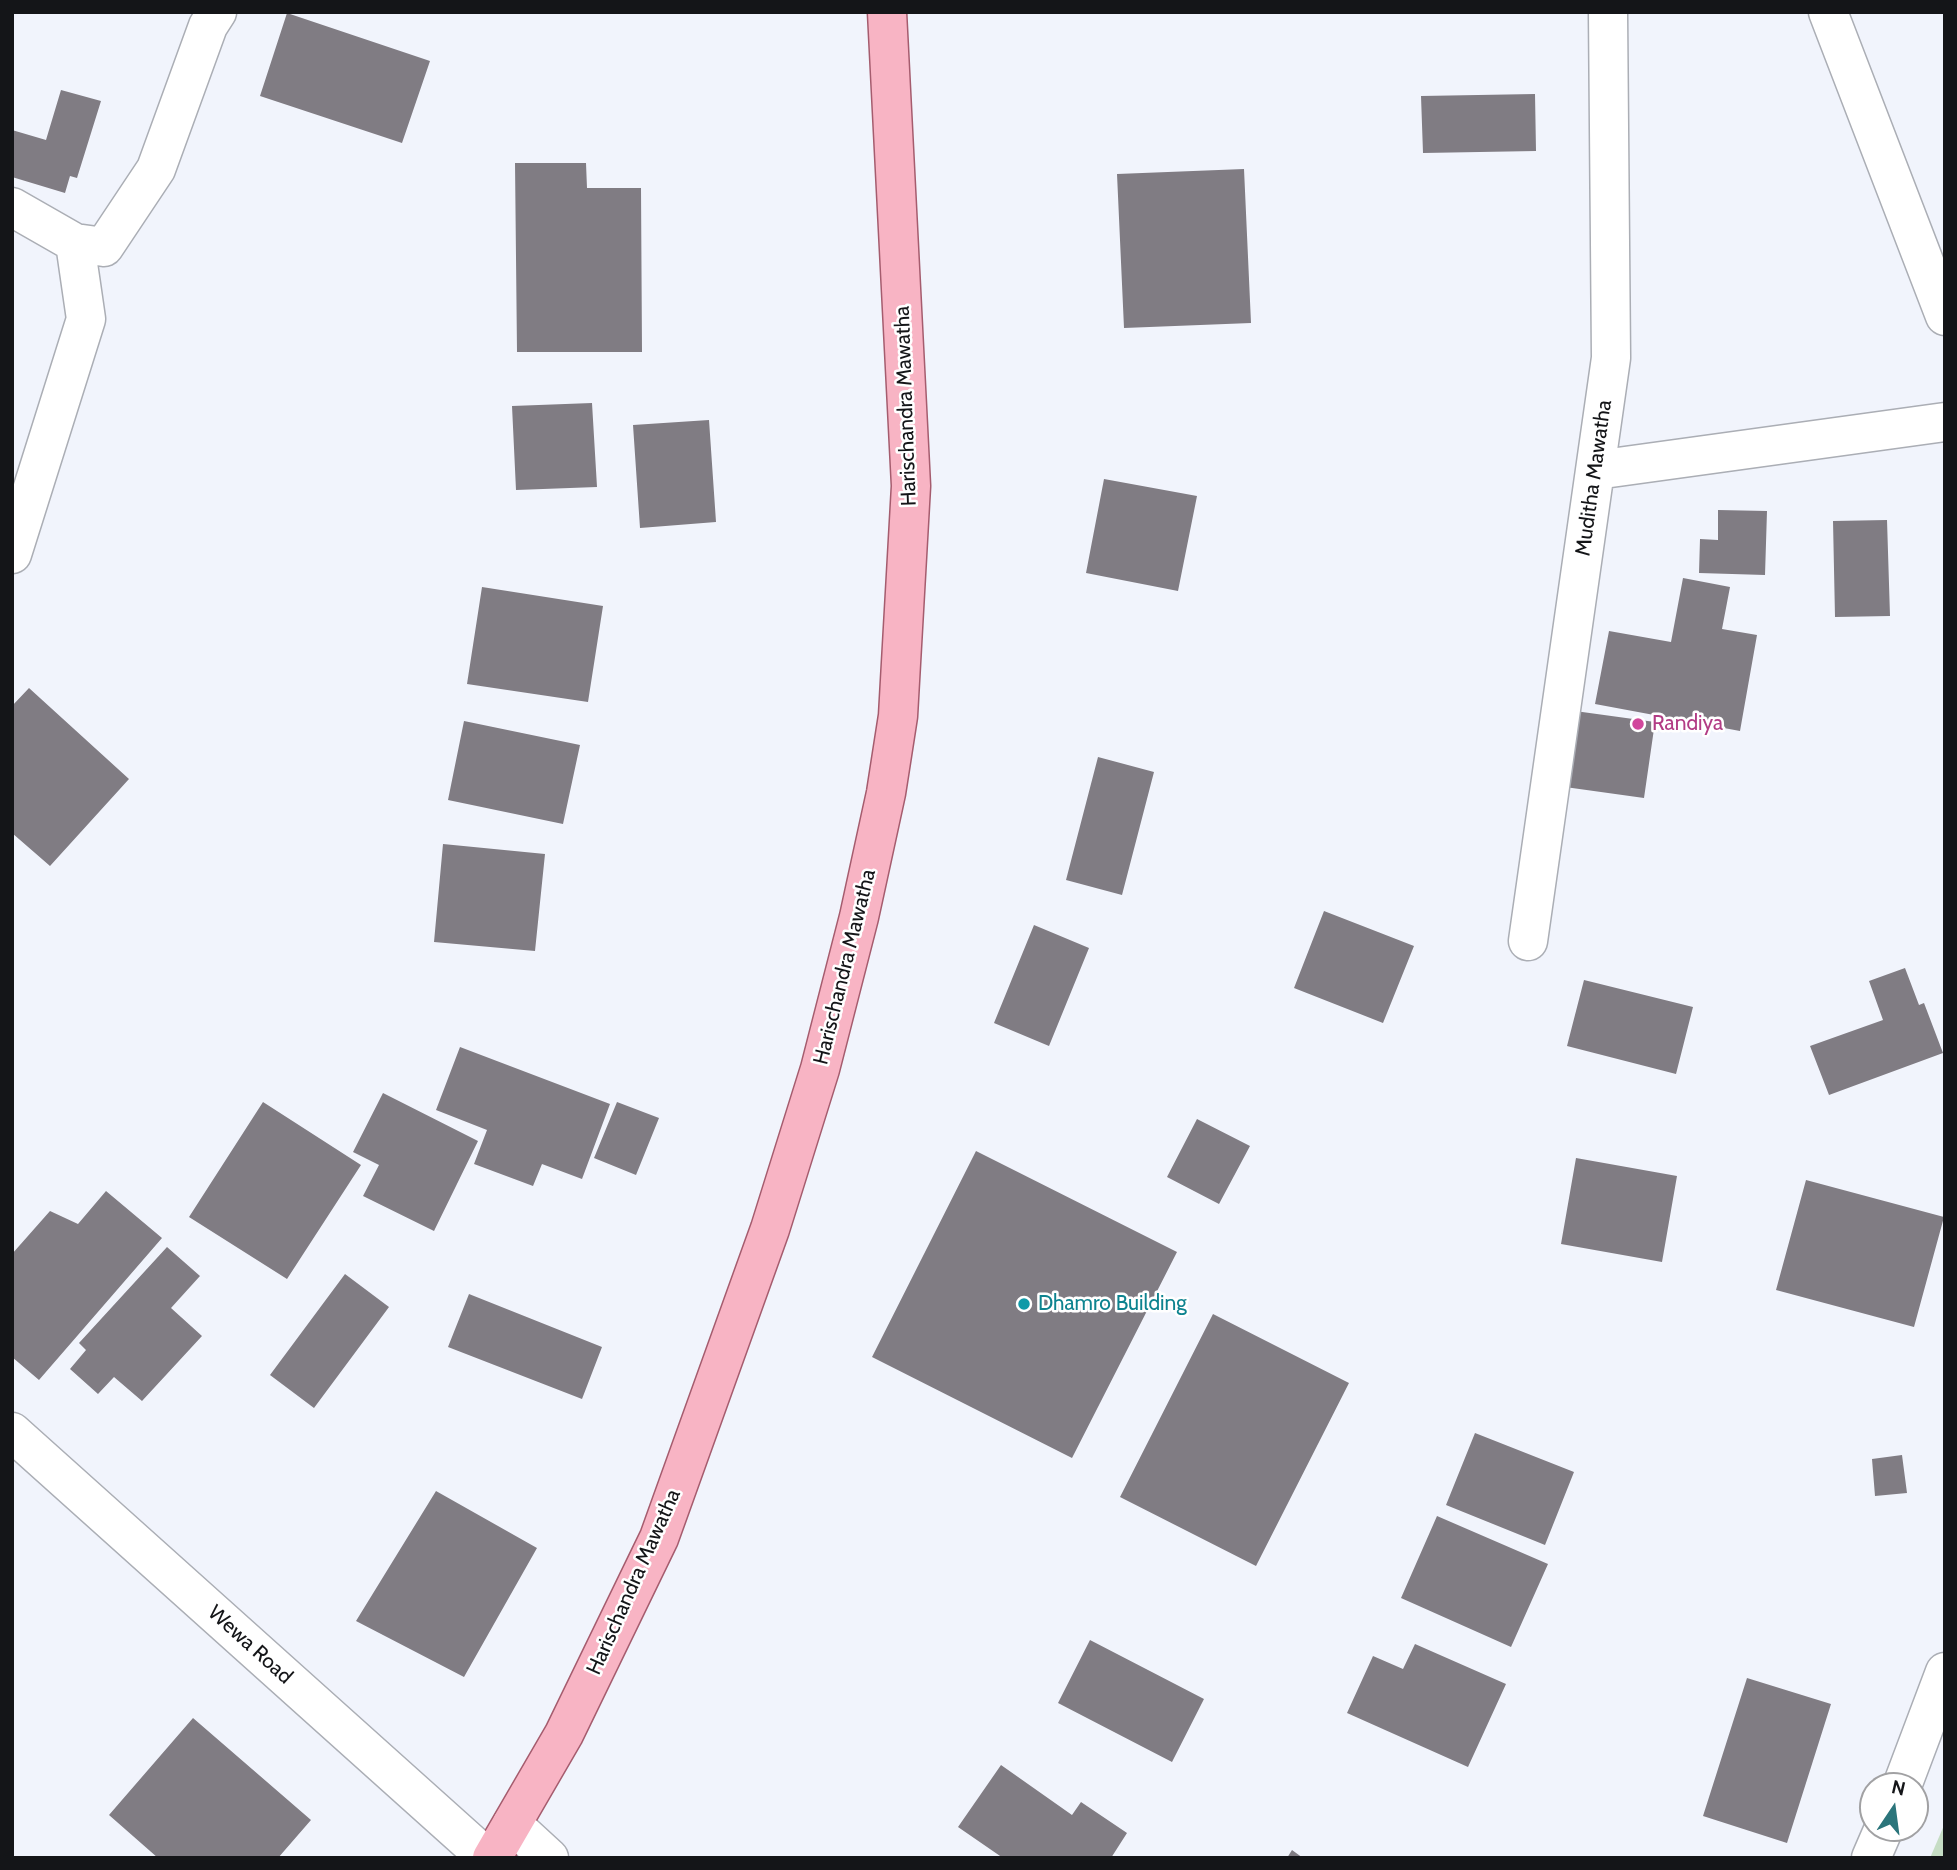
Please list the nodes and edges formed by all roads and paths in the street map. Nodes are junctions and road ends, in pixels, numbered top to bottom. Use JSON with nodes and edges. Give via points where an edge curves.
{"nodes":[{"id":1,"x":217,"y":12,"type":"edge"},
{"id":2,"x":887,"y":12,"type":"edge"},
{"id":3,"x":1608,"y":12,"type":"edge"},
{"id":4,"x":1828,"y":12,"type":"edge"},
{"id":5,"x":12,"y":207,"type":"edge"},
{"id":6,"x":75,"y":243,"type":"junction"},
{"id":7,"x":1945,"y":316,"type":"edge"},
{"id":8,"x":1945,"y":422,"type":"edge"},
{"id":9,"x":1596,"y":470,"type":"junction"},
{"id":10,"x":12,"y":554,"type":"edge"},
{"id":11,"x":1528,"y":941,"type":"dead end"},
{"id":12,"x":12,"y":1432,"type":"edge"},
{"id":13,"x":1945,"y":1672,"type":"edge"},
{"id":14,"x":1907,"y":1772,"type":"edge"},
{"id":15,"x":512,"y":1824,"type":"junction"},
{"id":16,"x":489,"y":1858,"type":"edge"},
{"id":17,"x":549,"y":1858,"type":"edge"}],
"edges":[{"from":1,"to":6,"type":"street","via":[[156,169],[104,247]]},
{"from":2,"to":15,"type":"main road","name":"Harischandra Mawatha","via":[[911,486],[898,716],[886,793],[820,1069],[770,1229],[659,1538],[564,1734]]},
{"from":3,"to":9,"type":"street","name":"Muditha Mawatha","via":[[1611,358]]},
{"from":4,"to":7,"type":"street"},
{"from":5,"to":6,"type":"street"},
{"from":6,"to":10,"type":"street","via":[[86,319]]},
{"from":8,"to":9,"type":"street"},
{"from":9,"to":11,"type":"street","name":"Muditha Mawatha"},
{"from":12,"to":16,"type":"street","name":"Wewa Road"},
{"from":13,"to":14,"type":"street"},
{"from":15,"to":16,"type":"main road","name":"Harischandra Mawatha"},
{"from":15,"to":17,"type":"street"}]}
